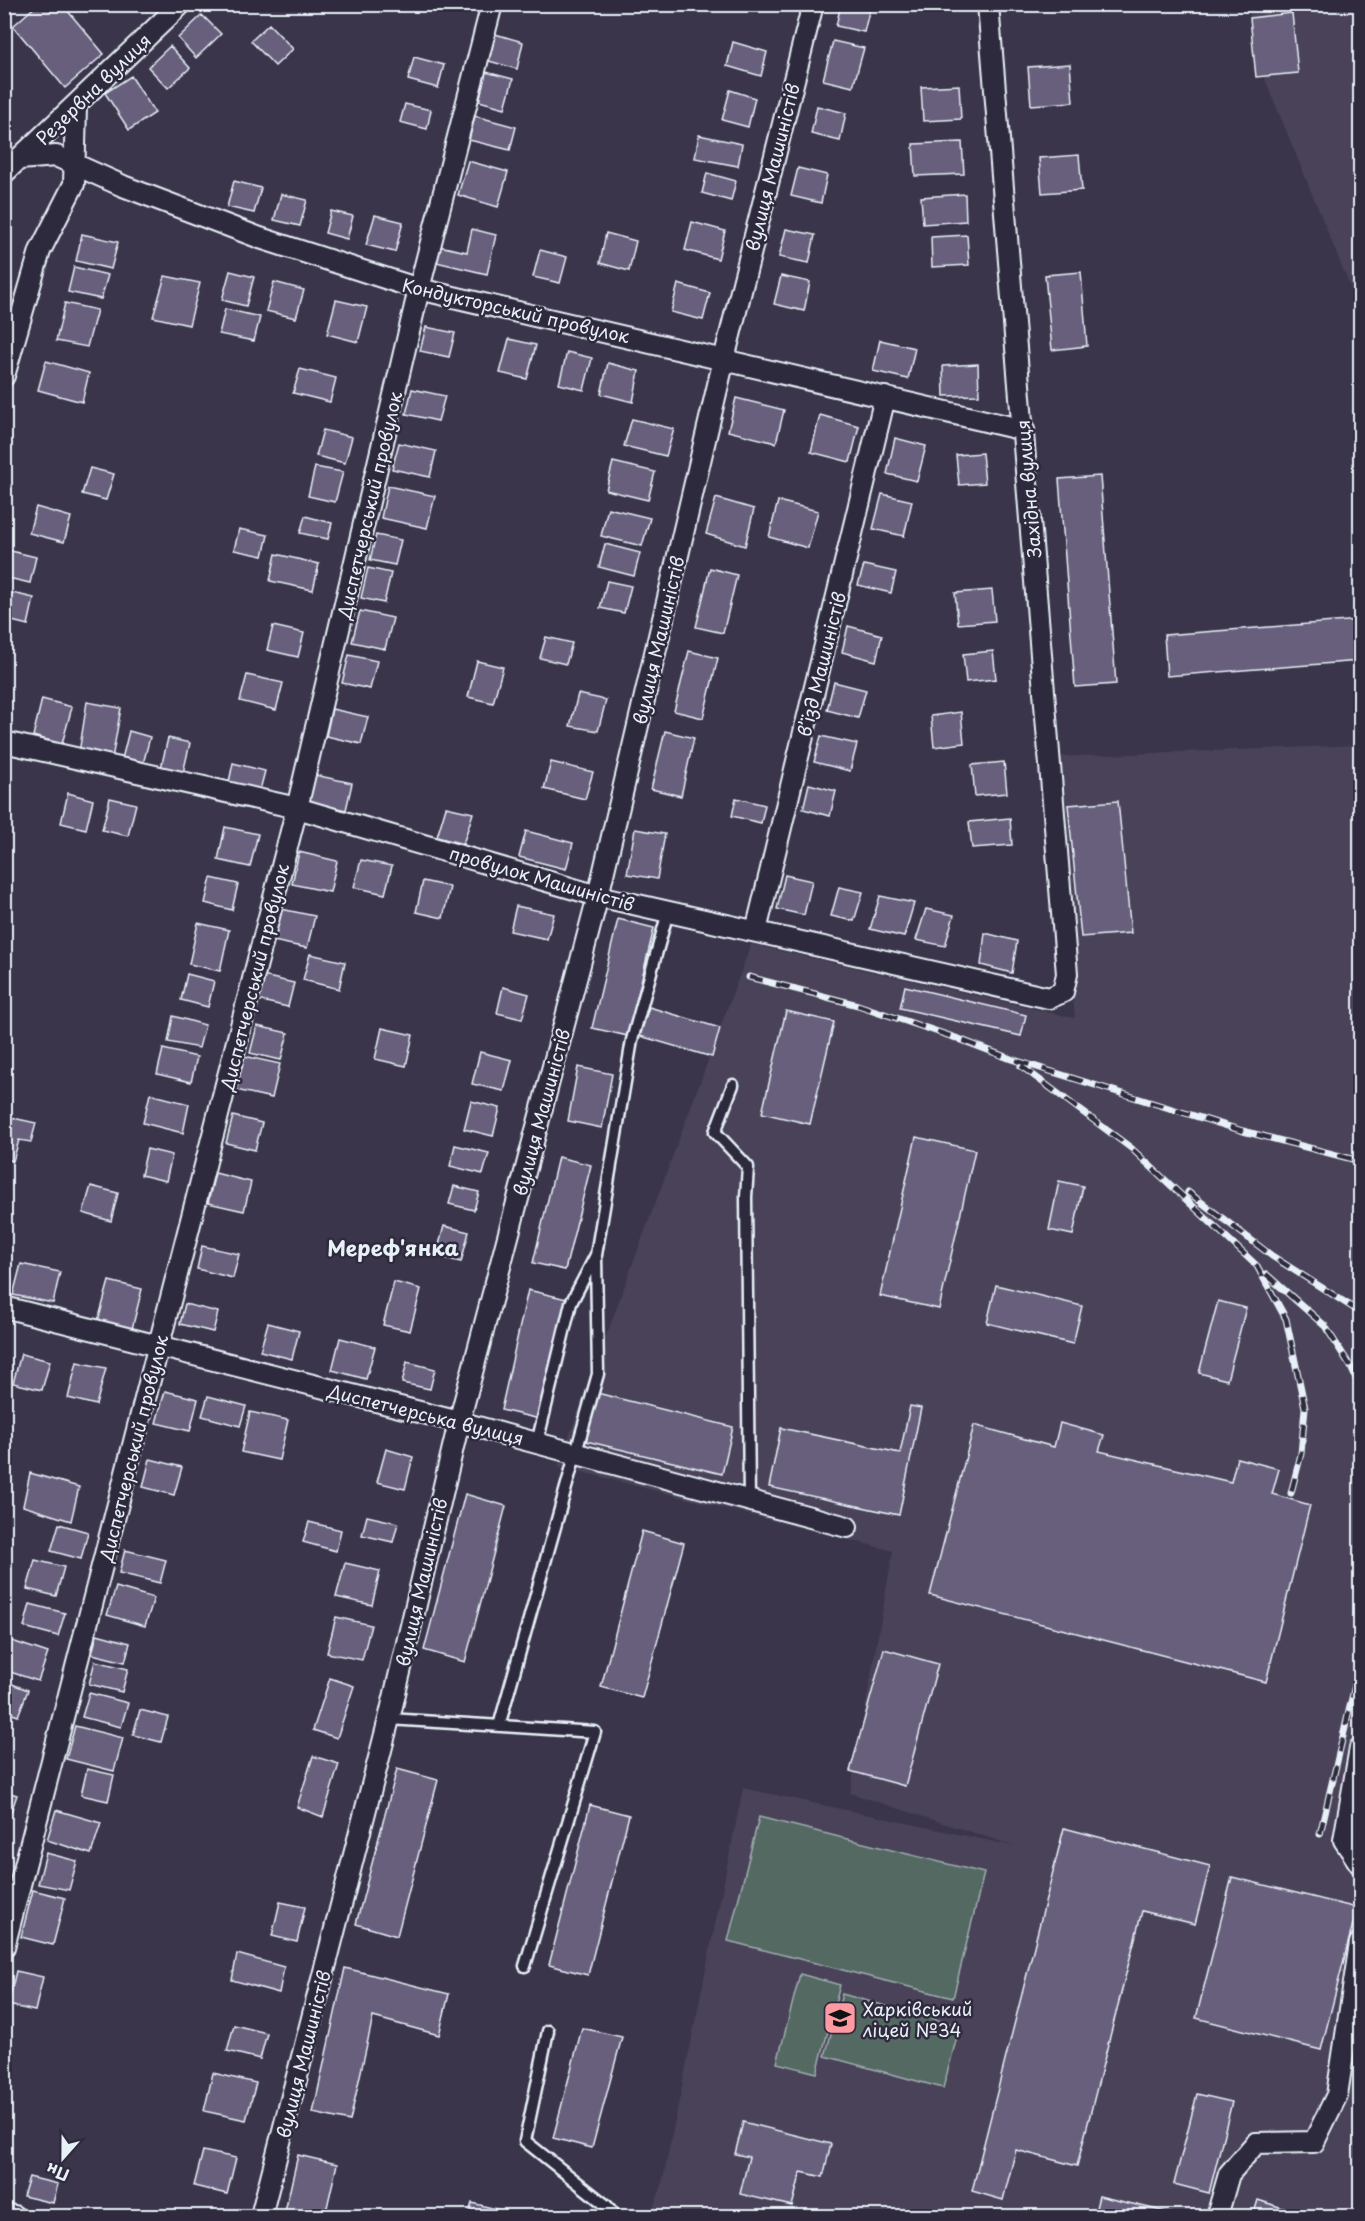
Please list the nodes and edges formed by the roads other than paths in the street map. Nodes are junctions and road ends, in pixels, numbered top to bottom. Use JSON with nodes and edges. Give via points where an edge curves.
{"nodes":[{"id":1,"x":181,"y":4,"type":"edge"},
{"id":2,"x":492,"y":4,"type":"edge"},
{"id":3,"x":813,"y":4,"type":"edge"},
{"id":4,"x":988,"y":4,"type":"edge"},
{"id":5,"x":76,"y":107,"type":"junction"},
{"id":6,"x":20,"y":159,"type":"junction"},
{"id":7,"x":75,"y":164,"type":"junction"},
{"id":8,"x":4,"y":173,"type":"edge"},
{"id":9,"x":419,"y":289,"type":"junction"},
{"id":10,"x":724,"y":359,"type":"junction"},
{"id":11,"x":4,"y":375,"type":"edge"},
{"id":12,"x":885,"y":398,"type":"junction"},
{"id":13,"x":1024,"y":430,"type":"junction"},
{"id":14,"x":4,"y":742,"type":"edge"},
{"id":15,"x":297,"y":808,"type":"junction"},
{"id":16,"x":598,"y":896,"type":"junction"},
{"id":17,"x":668,"y":912,"type":"junction"},
{"id":18,"x":756,"y":931,"type":"junction"},
{"id":19,"x":1067,"y":974,"type":"joint"},
{"id":20,"x":733,"y":1085,"type":"dead end"},
{"id":21,"x":596,"y":1256,"type":"junction"},
{"id":22,"x":4,"y":1307,"type":"edge"},
{"id":23,"x":158,"y":1347,"type":"junction"},
{"id":24,"x":459,"y":1422,"type":"junction"},
{"id":25,"x":537,"y":1443,"type":"junction"},
{"id":26,"x":576,"y":1454,"type":"junction"},
{"id":27,"x":749,"y":1501,"type":"junction"},
{"id":28,"x":847,"y":1527,"type":"dead end"},
{"id":29,"x":389,"y":1719,"type":"junction"},
{"id":30,"x":498,"y":1726,"type":"junction"},
{"id":31,"x":1360,"y":1748,"type":"edge"},
{"id":32,"x":1360,"y":1864,"type":"edge"},
{"id":33,"x":1360,"y":1943,"type":"edge"},
{"id":34,"x":4,"y":1947,"type":"edge"},
{"id":35,"x":525,"y":1966,"type":"dead end"},
{"id":36,"x":548,"y":2031,"type":"dead end"},
{"id":37,"x":4,"y":2214,"type":"edge"},
{"id":38,"x":14,"y":2217,"type":"edge"},
{"id":39,"x":261,"y":2217,"type":"edge"},
{"id":40,"x":616,"y":2217,"type":"edge"},
{"id":41,"x":1217,"y":2217,"type":"edge"}],
"edges":[{"from":1,"to":5,"type":"street","name":"Резервна вулиця"},
{"from":2,"to":9,"type":"street","name":"Диспетчерський провулок"},
{"from":3,"to":10,"type":"street","name":"вулиця Машиністів"},
{"from":4,"to":13,"type":"street","name":"Західна вулиця"},
{"from":5,"to":6,"type":"street","name":"Резервна вулиця"},
{"from":5,"to":7,"type":"street"},
{"from":6,"to":7,"type":"street","name":"Кондукторський провулок","via":[[56,156]]},
{"from":6,"to":8,"type":"street","name":"Резервна вулиця"},
{"from":7,"to":9,"type":"street","name":"Кондукторський провулок","via":[[260,238]]},
{"from":7,"to":11,"type":"street","via":[[74,184],[40,251]]},
{"from":9,"to":10,"type":"street","name":"Кондукторський провулок"},
{"from":9,"to":15,"type":"street","name":"Диспетчерський провулок"},
{"from":10,"to":12,"type":"street","name":"Кондукторський провулок"},
{"from":10,"to":16,"type":"street","name":"вулиця Машиністів"},
{"from":12,"to":13,"type":"street","name":"Кондукторський провулок"},
{"from":12,"to":18,"type":"street","name":"в’їзд Машиністів"},
{"from":13,"to":19,"type":"street","name":"Західна вулиця"},
{"from":14,"to":15,"type":"street","name":"провулок Машиністів"},
{"from":15,"to":16,"type":"street","name":"провулок Машиністів"},
{"from":15,"to":23,"type":"street","name":"Диспетчерський провулок"},
{"from":16,"to":17,"type":"street","name":"провулок Машиністів"},
{"from":16,"to":24,"type":"street","name":"вулиця Машиністів"},
{"from":17,"to":18,"type":"street","name":"провулок Машиністів"},
{"from":17,"to":21,"type":"lane","via":[[632,1040]]},
{"from":18,"to":19,"type":"street","name":"провулок Машиністів","via":[[1049,998],[1063,992]]},
{"from":20,"to":27,"type":"lane","via":[[715,1132],[748,1167]]},
{"from":21,"to":25,"type":"lane","via":[[571,1303]]},
{"from":21,"to":26,"type":"lane","via":[[598,1374]]},
{"from":22,"to":23,"type":"street","name":"Диспетчерська вулиця"},
{"from":23,"to":24,"type":"street","name":"Диспетчерська вулиця"},
{"from":23,"to":34,"type":"street","name":"Диспетчерський провулок"},
{"from":24,"to":25,"type":"street","name":"Диспетчерська вулиця"},
{"from":24,"to":29,"type":"street","name":"вулиця Машиністів"},
{"from":25,"to":26,"type":"street","name":"Диспетчерська вулиця"},
{"from":26,"to":27,"type":"street","name":"Диспетчерська вулиця"},
{"from":26,"to":30,"type":"lane"},
{"from":27,"to":28,"type":"street","name":"Диспетчерська вулиця"},
{"from":29,"to":30,"type":"lane"},
{"from":29,"to":39,"type":"street","name":"вулиця Машиністів"},
{"from":30,"to":35,"type":"lane","via":[[595,1732]]},
{"from":31,"to":32,"type":"street","via":[[1344,1840]]},
{"from":33,"to":41,"type":"street","via":[[1337,2095],[1314,2142],[1256,2143],[1229,2174]]},
{"from":36,"to":40,"type":"lane","via":[[525,2141]]},
{"from":37,"to":38,"type":"street"}]}
